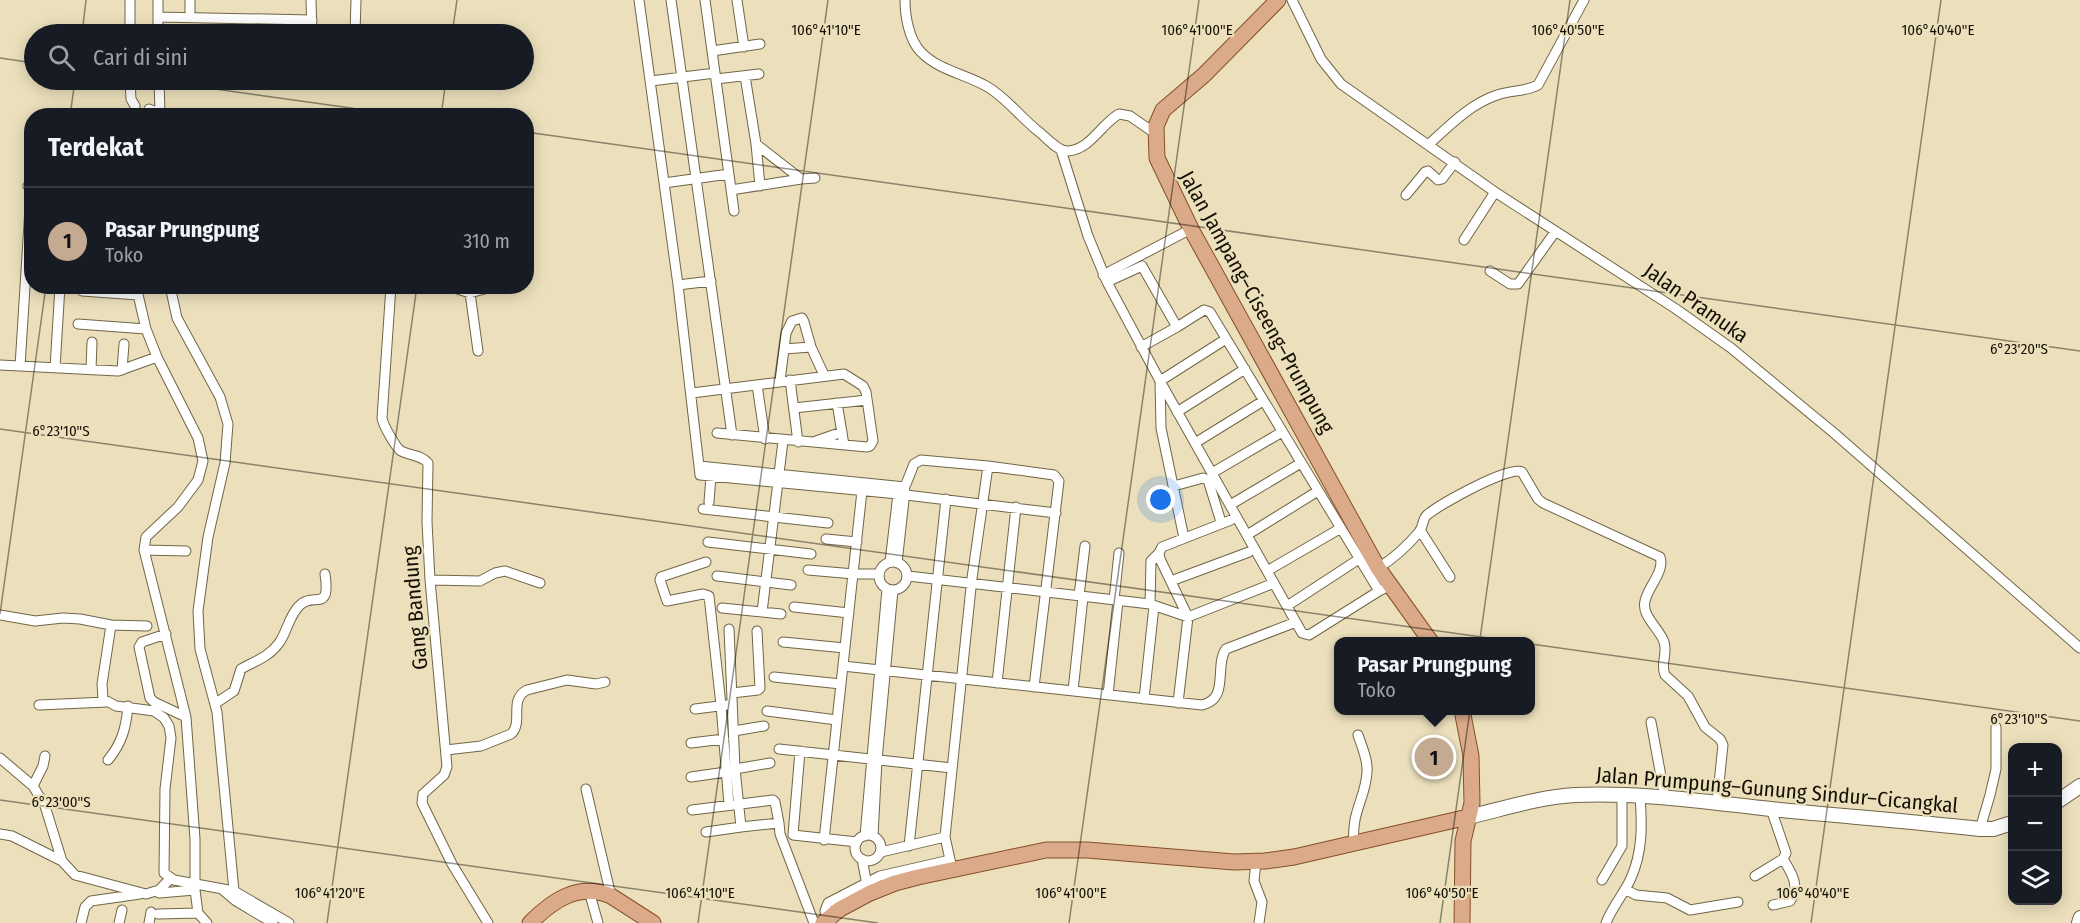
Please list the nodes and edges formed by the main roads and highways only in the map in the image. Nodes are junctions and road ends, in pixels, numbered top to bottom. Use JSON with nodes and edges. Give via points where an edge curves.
{"nodes":[{"id":1,"x":1278,"y":0,"type":"edge"},
{"id":2,"x":1427,"y":637,"type":"edge"},
{"id":3,"x":1463,"y":715,"type":"edge"},
{"id":4,"x":2080,"y":786,"type":"edge"},
{"id":5,"x":2062,"y":798,"type":"edge"},
{"id":6,"x":1468,"y":818,"type":"junction"},
{"id":7,"x":2008,"y":824,"type":"edge"},
{"id":8,"x":822,"y":921,"type":"edge"},
{"id":9,"x":530,"y":923,"type":"edge"},
{"id":10,"x":653,"y":923,"type":"edge"},
{"id":11,"x":1462,"y":923,"type":"edge"}],
"edges":[{"from":1,"to":2,"type":"main road","name":"Jalan Jampang–Ciseeng–Prumpung","via":[[1204,75],[1163,110],[1156,126],[1157,158],[1191,229],[1378,568],[1385,588]]},
{"from":3,"to":6,"type":"main road","via":[[1471,756],[1472,803]]},
{"from":4,"to":5,"type":"main road"},
{"from":6,"to":7,"type":"main road","name":"Jalan Prumpung–Gunung Sindur–Cicangkal","via":[[1562,796],[1641,795],[1980,829]]},
{"from":6,"to":8,"type":"main road","via":[[1256,862],[1061,849],[951,865],[868,887]]},
{"from":6,"to":11,"type":"main road","via":[[1463,842]]},
{"from":9,"to":10,"type":"main road","via":[[564,896],[589,891],[610,896]]}]}
